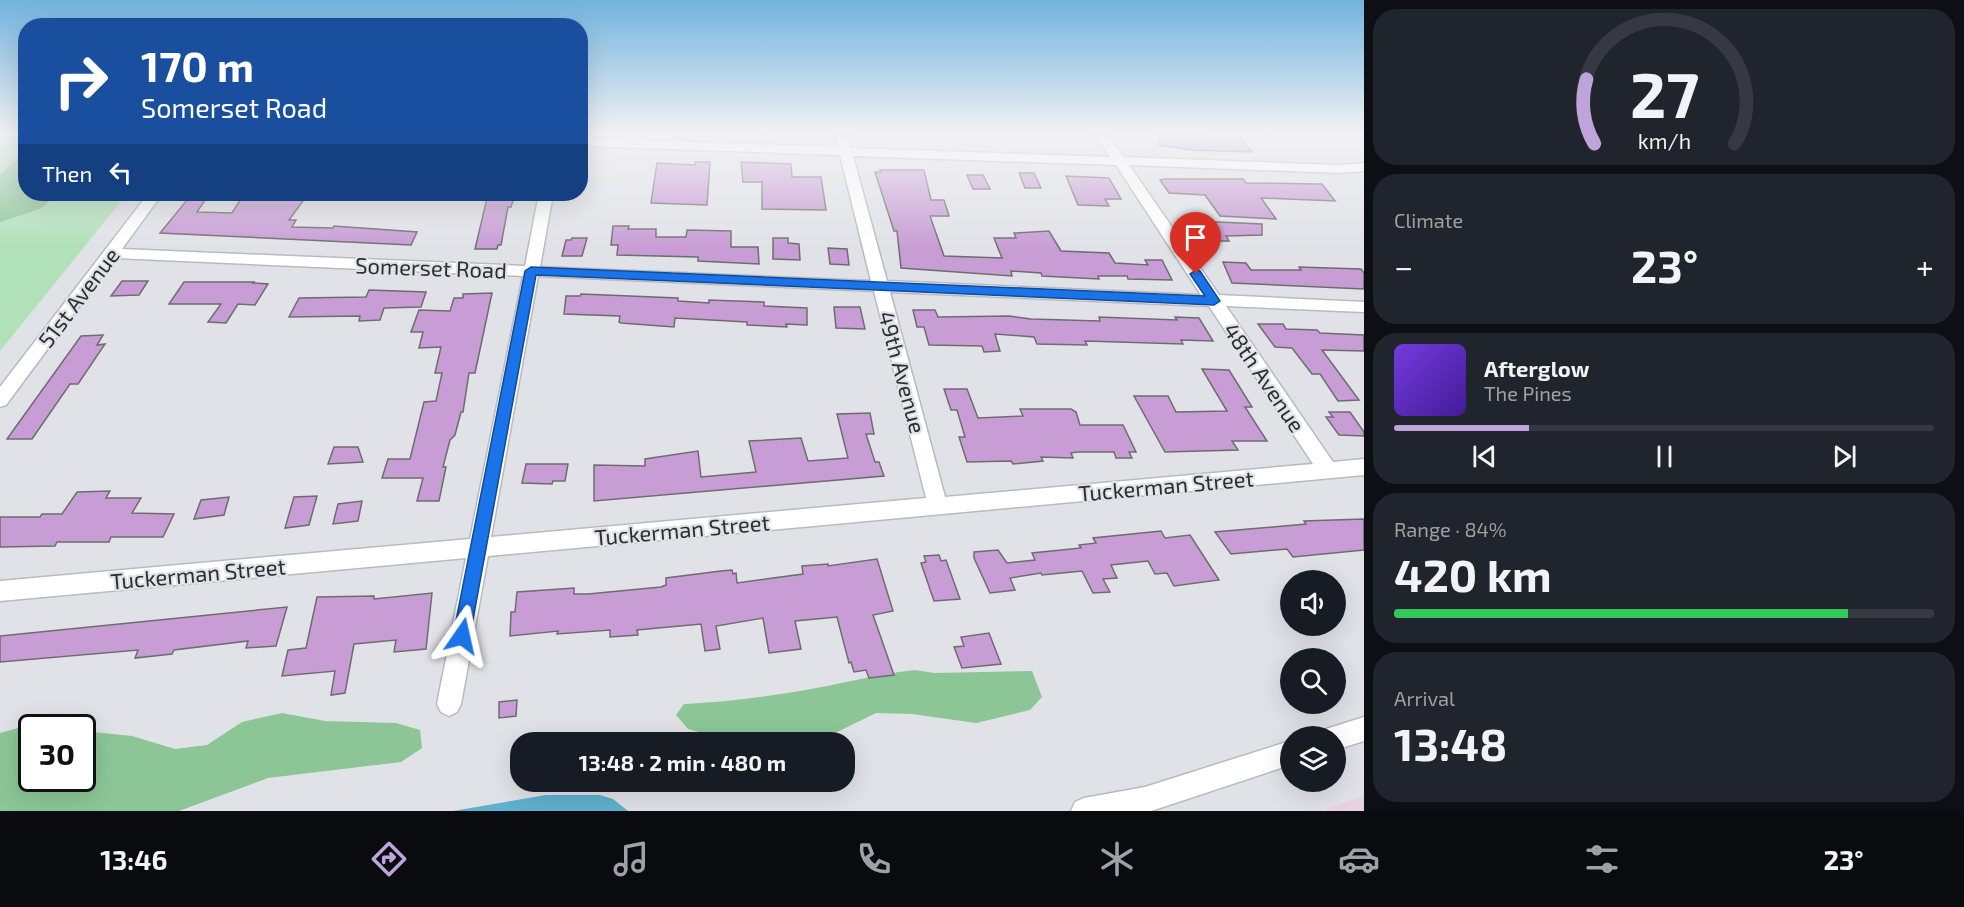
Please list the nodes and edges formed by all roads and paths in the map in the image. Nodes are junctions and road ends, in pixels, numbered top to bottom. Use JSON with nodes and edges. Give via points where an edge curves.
{"nodes":[{"id":1,"x":851,"y":173,"type":"edge"},
{"id":2,"x":1128,"y":173,"type":"edge"},
{"id":3,"x":150,"y":201,"type":"edge"},
{"id":4,"x":545,"y":201,"type":"edge"},
{"id":5,"x":110,"y":253,"type":"junction"},
{"id":6,"x":531,"y":271,"type":"junction"},
{"id":7,"x":881,"y":286,"type":"junction"},
{"id":8,"x":1214,"y":301,"type":"junction"},
{"id":9,"x":1364,"y":307,"type":"edge"},
{"id":10,"x":0,"y":400,"type":"edge"},
{"id":11,"x":1364,"y":467,"type":"edge"},
{"id":12,"x":1328,"y":470,"type":"junction"},
{"id":13,"x":938,"y":506,"type":"junction"},
{"id":14,"x":479,"y":548,"type":"junction"},
{"id":15,"x":0,"y":591,"type":"edge"},
{"id":16,"x":449,"y":704,"type":"dead end"},
{"id":17,"x":1364,"y":729,"type":"edge"},
{"id":18,"x":1346,"y":735,"type":"edge"},
{"id":19,"x":1280,"y":756,"type":"edge"},
{"id":20,"x":1084,"y":811,"type":"edge"}],
"edges":[{"from":1,"to":7,"type":"street","name":"49th Avenue"},
{"from":2,"to":8,"type":"street","name":"48th Avenue"},
{"from":3,"to":5,"type":"street","name":"51st Avenue"},
{"from":4,"to":6,"type":"street"},
{"from":5,"to":6,"type":"street","name":"Somerset Road"},
{"from":5,"to":10,"type":"street","name":"51st Avenue"},
{"from":6,"to":7,"type":"street","name":"Somerset Road"},
{"from":6,"to":14,"type":"street"},
{"from":7,"to":8,"type":"street","name":"Somerset Road"},
{"from":7,"to":13,"type":"street","name":"49th Avenue"},
{"from":8,"to":9,"type":"street","name":"Somerset Road"},
{"from":8,"to":12,"type":"street","name":"48th Avenue"},
{"from":11,"to":12,"type":"street","name":"Tuckerman Street"},
{"from":12,"to":13,"type":"street","name":"Tuckerman Street"},
{"from":13,"to":14,"type":"street","name":"Tuckerman Street"},
{"from":14,"to":15,"type":"street","name":"Tuckerman Street"},
{"from":14,"to":16,"type":"street"},
{"from":17,"to":18,"type":"street"},
{"from":19,"to":20,"type":"street","via":[[1145,800]]}]}
